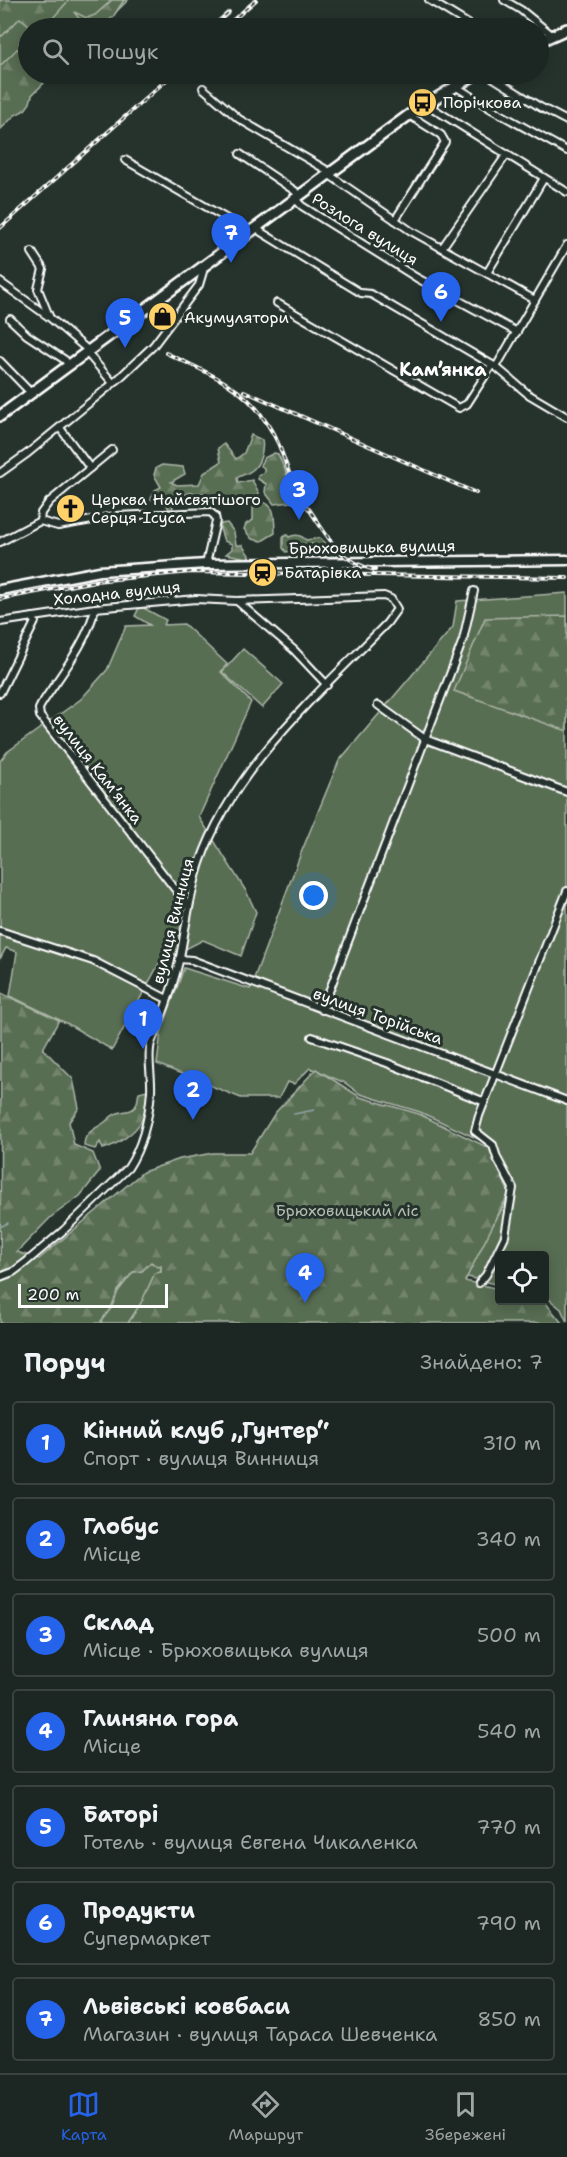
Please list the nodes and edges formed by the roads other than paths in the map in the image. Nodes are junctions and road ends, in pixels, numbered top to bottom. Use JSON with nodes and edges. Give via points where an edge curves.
{"nodes":[{"id":1,"x":429,"y":0,"type":"edge"},
{"id":2,"x":504,"y":0,"type":"edge"},
{"id":3,"x":459,"y":18,"type":"edge"},
{"id":4,"x":531,"y":18,"type":"edge"},
{"id":5,"x":567,"y":29,"type":"edge"},
{"id":6,"x":549,"y":33,"type":"edge"},
{"id":7,"x":553,"y":36,"type":"junction"},
{"id":8,"x":549,"y":38,"type":"edge"},
{"id":9,"x":458,"y":84,"type":"edge"},
{"id":10,"x":503,"y":84,"type":"edge"},
{"id":11,"x":454,"y":86,"type":"junction"},
{"id":12,"x":203,"y":88,"type":"dead end"},
{"id":13,"x":425,"y":104,"type":"junction"},
{"id":14,"x":409,"y":115,"type":"junction"},
{"id":15,"x":567,"y":121,"type":"edge"},
{"id":16,"x":567,"y":151,"type":"edge"},
{"id":17,"x":240,"y":154,"type":"dead end"},
{"id":18,"x":507,"y":154,"type":"junction"},
{"id":19,"x":125,"y":160,"type":"dead end"},
{"id":20,"x":329,"y":173,"type":"junction"},
{"id":21,"x":544,"y":178,"type":"junction"},
{"id":22,"x":567,"y":192,"type":"edge"},
{"id":23,"x":297,"y":197,"type":"junction"},
{"id":24,"x":395,"y":220,"type":"junction"},
{"id":25,"x":258,"y":227,"type":"junction"},
{"id":26,"x":246,"y":235,"type":"junction"},
{"id":27,"x":567,"y":245,"type":"edge"},
{"id":28,"x":442,"y":248,"type":"junction"},
{"id":29,"x":32,"y":252,"type":"dead end"},
{"id":30,"x":205,"y":265,"type":"junction"},
{"id":31,"x":487,"y":273,"type":"junction"},
{"id":32,"x":0,"y":282,"type":"edge"},
{"id":33,"x":535,"y":300,"type":"junction"},
{"id":34,"x":277,"y":303,"type":"dead end"},
{"id":35,"x":49,"y":317,"type":"junction"},
{"id":36,"x":10,"y":319,"type":"dead end"},
{"id":37,"x":517,"y":332,"type":"junction"},
{"id":38,"x":88,"y":352,"type":"junction"},
{"id":39,"x":0,"y":360,"type":"edge"},
{"id":40,"x":69,"y":366,"type":"junction"},
{"id":41,"x":494,"y":366,"type":"junction"},
{"id":42,"x":113,"y":384,"type":"junction"},
{"id":43,"x":31,"y":393,"type":"junction"},
{"id":44,"x":0,"y":416,"type":"edge"},
{"id":45,"x":567,"y":417,"type":"edge"},
{"id":46,"x":60,"y":428,"type":"junction"},
{"id":47,"x":112,"y":450,"type":"dead end"},
{"id":48,"x":90,"y":468,"type":"junction"},
{"id":49,"x":0,"y":473,"type":"edge"},
{"id":50,"x":40,"y":521,"type":"junction"},
{"id":51,"x":0,"y":542,"type":"edge"},
{"id":52,"x":567,"y":560,"type":"edge"},
{"id":53,"x":206,"y":564,"type":"junction"},
{"id":54,"x":0,"y":590,"type":"edge"},
{"id":55,"x":474,"y":591,"type":"dead end"},
{"id":56,"x":237,"y":601,"type":"junction"},
{"id":57,"x":95,"y":608,"type":"junction"},
{"id":58,"x":397,"y":609,"type":"joint"},
{"id":59,"x":33,"y":617,"type":"junction"},
{"id":60,"x":0,"y":622,"type":"edge"},
{"id":61,"x":327,"y":685,"type":"junction"},
{"id":62,"x":0,"y":693,"type":"edge"},
{"id":63,"x":378,"y":705,"type":"dead end"},
{"id":64,"x":425,"y":739,"type":"junction"},
{"id":65,"x":567,"y":792,"type":"edge"},
{"id":66,"x":567,"y":891,"type":"edge"},
{"id":67,"x":189,"y":907,"type":"junction"},
{"id":68,"x":0,"y":931,"type":"edge"},
{"id":69,"x":179,"y":959,"type":"junction"},
{"id":70,"x":167,"y":999,"type":"junction"},
{"id":71,"x":322,"y":1010,"type":"junction"},
{"id":72,"x":312,"y":1038,"type":"dead end"},
{"id":73,"x":495,"y":1074,"type":"junction"},
{"id":74,"x":567,"y":1101,"type":"edge"},
{"id":75,"x":485,"y":1102,"type":"junction"},
{"id":76,"x":0,"y":1277,"type":"edge"},
{"id":77,"x":479,"y":1283,"type":"dead end"}],
"edges":[{"from":1,"to":3,"type":"street"},
{"from":2,"to":4,"type":"street"},
{"from":5,"to":7,"type":"main road"},
{"from":6,"to":7,"type":"street"},
{"from":7,"to":8,"type":"main road"},
{"from":9,"to":11,"type":"main road"},
{"from":10,"to":15,"type":"street"},
{"from":11,"to":13,"type":"main road"},
{"from":11,"to":16,"type":"street"},
{"from":12,"to":20,"type":"street","via":[[239,119]]},
{"from":13,"to":14,"type":"main road"},
{"from":13,"to":18,"type":"street"},
{"from":14,"to":20,"type":"main road"},
{"from":14,"to":24,"type":"street","via":[[441,135],[445,142]]},
{"from":17,"to":23,"type":"street","name":"Розлога вулиця","via":[[295,191]]},
{"from":18,"to":21,"type":"street"},
{"from":18,"to":28,"type":"street"},
{"from":19,"to":26,"type":"street","via":[[230,220]]},
{"from":20,"to":23,"type":"main road"},
{"from":20,"to":24,"type":"street"},
{"from":21,"to":22,"type":"street"},
{"from":21,"to":31,"type":"street"},
{"from":23,"to":25,"type":"main road"},
{"from":23,"to":37,"type":"street","name":"Розлога вулиця","via":[[302,206],[417,278]]},
{"from":24,"to":28,"type":"street"},
{"from":25,"to":26,"type":"main road"},
{"from":25,"to":41,"type":"street","via":[[298,256]]},
{"from":26,"to":30,"type":"main road"},
{"from":27,"to":33,"type":"street"},
{"from":28,"to":31,"type":"street"},
{"from":29,"to":35,"type":"street","via":[[43,269],[38,289]]},
{"from":30,"to":38,"type":"main road"},
{"from":30,"to":42,"type":"street","via":[[200,285],[153,346]]},
{"from":31,"to":33,"type":"street"},
{"from":32,"to":35,"type":"street"},
{"from":33,"to":37,"type":"street"},
{"from":34,"to":41,"type":"street","via":[[459,408],[467,404]]},
{"from":35,"to":38,"type":"street"},
{"from":36,"to":40,"type":"street"},
{"from":37,"to":41,"type":"street"},
{"from":38,"to":40,"type":"main road"},
{"from":38,"to":42,"type":"street"},
{"from":39,"to":43,"type":"street"},
{"from":40,"to":43,"type":"main road"},
{"from":41,"to":45,"type":"street","via":[[528,394]]},
{"from":42,"to":46,"type":"street"},
{"from":43,"to":44,"type":"main road"},
{"from":46,"to":48,"type":"street"},
{"from":46,"to":49,"type":"street"},
{"from":47,"to":48,"type":"street"},
{"from":48,"to":50,"type":"street","via":[[49,502]]},
{"from":50,"to":51,"type":"street"},
{"from":50,"to":53,"type":"street","via":[[58,526],[116,516],[210,512],[216,521]]},
{"from":52,"to":53,"type":"main road","name":"Брюховицька вулиця"},
{"from":53,"to":54,"type":"main road","name":"Брюховицька вулиця","via":[[100,571]]},
{"from":55,"to":64,"type":"street","via":[[463,640]]},
{"from":56,"to":57,"type":"street","name":"Холодна вулиця","via":[[195,599]]},
{"from":56,"to":58,"type":"street","name":"Холодна вулиця","via":[[384,596]]},
{"from":56,"to":61,"type":"street"},
{"from":57,"to":59,"type":"street","name":"Холодна вулиця"},
{"from":57,"to":67,"type":"street","name":"вулиця Камʼянка","via":[[68,664],[40,705],[40,716]]},
{"from":58,"to":61,"type":"street","name":"вулиця Винниця"},
{"from":59,"to":60,"type":"street","name":"Холодна вулиця"},
{"from":59,"to":62,"type":"street","via":[[35,622]]},
{"from":61,"to":67,"type":"street","name":"вулиця Винниця","via":[[274,741],[237,790],[200,863]]},
{"from":63,"to":64,"type":"street"},
{"from":64,"to":65,"type":"street"},
{"from":64,"to":71,"type":"street"},
{"from":66,"to":73,"type":"street"},
{"from":67,"to":69,"type":"street","name":"вулиця Винниця"},
{"from":68,"to":70,"type":"street","via":[[93,961]]},
{"from":69,"to":70,"type":"street","name":"вулиця Винниця"},
{"from":69,"to":71,"type":"street","name":"вулиця Торійська","via":[[192,960]]},
{"from":70,"to":76,"type":"street","name":"вулиця Винниця","via":[[148,1052],[151,1090],[134,1160],[64,1230],[18,1269]]},
{"from":71,"to":73,"type":"street","name":"вулиця Торійська"},
{"from":72,"to":75,"type":"street"},
{"from":73,"to":74,"type":"street","name":"вулиця Торійська"},
{"from":73,"to":75,"type":"street"},
{"from":75,"to":77,"type":"street","via":[[475,1131],[493,1145],[513,1188],[506,1236]]}]}
